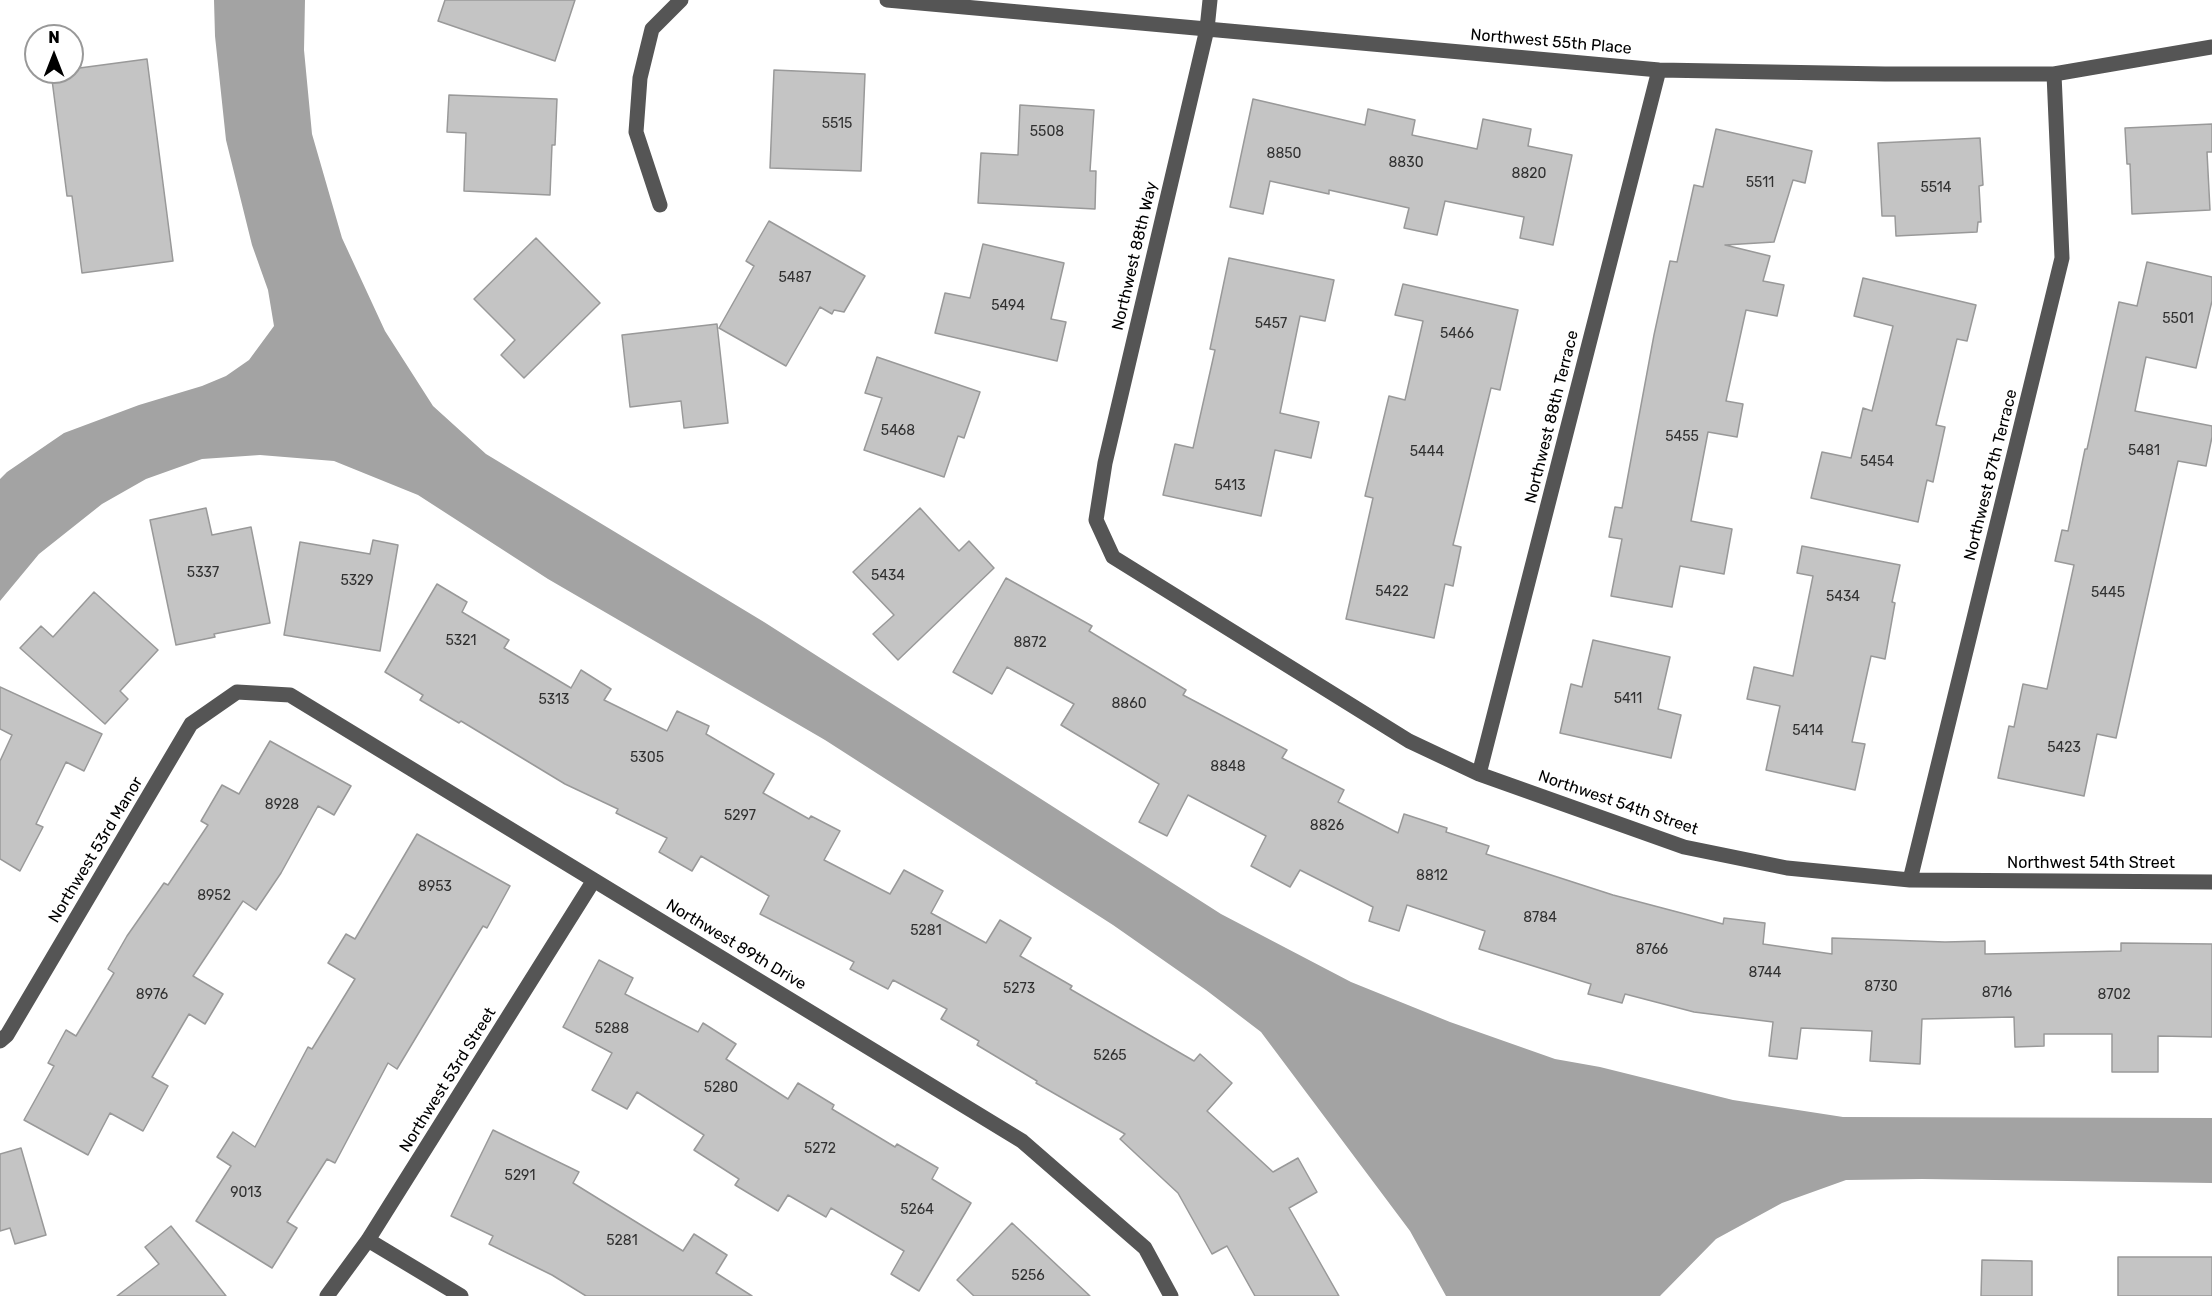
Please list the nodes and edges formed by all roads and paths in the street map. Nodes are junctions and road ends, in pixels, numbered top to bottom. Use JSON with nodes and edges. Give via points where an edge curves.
{"nodes":[{"id":1,"x":681,"y":0,"type":"edge"},
{"id":2,"x":887,"y":0,"type":"edge"},
{"id":3,"x":1210,"y":0,"type":"edge"},
{"id":4,"x":1207,"y":29,"type":"junction"},
{"id":5,"x":2212,"y":47,"type":"edge"},
{"id":6,"x":1659,"y":70,"type":"junction"},
{"id":7,"x":2054,"y":74,"type":"junction"},
{"id":8,"x":660,"y":205,"type":"dead end"},
{"id":9,"x":1096,"y":520,"type":"joint"},
{"id":10,"x":237,"y":692,"type":"joint"},
{"id":11,"x":1479,"y":774,"type":"junction"},
{"id":12,"x":594,"y":880,"type":"junction"},
{"id":13,"x":1910,"y":880,"type":"junction"},
{"id":14,"x":2212,"y":882,"type":"edge"},
{"id":15,"x":0,"y":1041,"type":"edge"},
{"id":16,"x":368,"y":1240,"type":"junction"},
{"id":17,"x":327,"y":1296,"type":"edge"},
{"id":18,"x":461,"y":1296,"type":"edge"},
{"id":19,"x":1171,"y":1296,"type":"edge"}],
"edges":[{"from":1,"to":8,"type":"street","via":[[652,29],[640,78],[636,132]]},
{"from":2,"to":4,"type":"street","name":"Northwest 55th Place"},
{"from":3,"to":4,"type":"street","name":"Northwest 88th Way"},
{"from":4,"to":6,"type":"street","name":"Northwest 55th Place"},
{"from":4,"to":9,"type":"street","name":"Northwest 88th Way","via":[[1105,463]]},
{"from":5,"to":7,"type":"street","name":"Northwest 55th Place"},
{"from":6,"to":7,"type":"street","name":"Northwest 55th Place"},
{"from":6,"to":11,"type":"street","name":"Northwest 88th Terrace"},
{"from":7,"to":13,"type":"street","name":"Northwest 87th Terrace","via":[[2062,258]]},
{"from":9,"to":11,"type":"street","name":"Northwest 54th Street","via":[[1113,557],[1409,741]]},
{"from":10,"to":12,"type":"street","name":"Northwest 89th Drive","via":[[290,695]]},
{"from":10,"to":15,"type":"street","name":"Northwest 53rd Manor","via":[[192,724]]},
{"from":11,"to":13,"type":"street","name":"Northwest 54th Street","via":[[1684,847],[1787,868]]},
{"from":12,"to":16,"type":"street","name":"Northwest 53rd Street"},
{"from":12,"to":19,"type":"street","name":"Northwest 89th Drive","via":[[1022,1141],[1145,1248]]},
{"from":13,"to":14,"type":"street","name":"Northwest 54th Street"},
{"from":16,"to":17,"type":"street","name":"Northwest 53rd Street"},
{"from":16,"to":18,"type":"street"}]}
